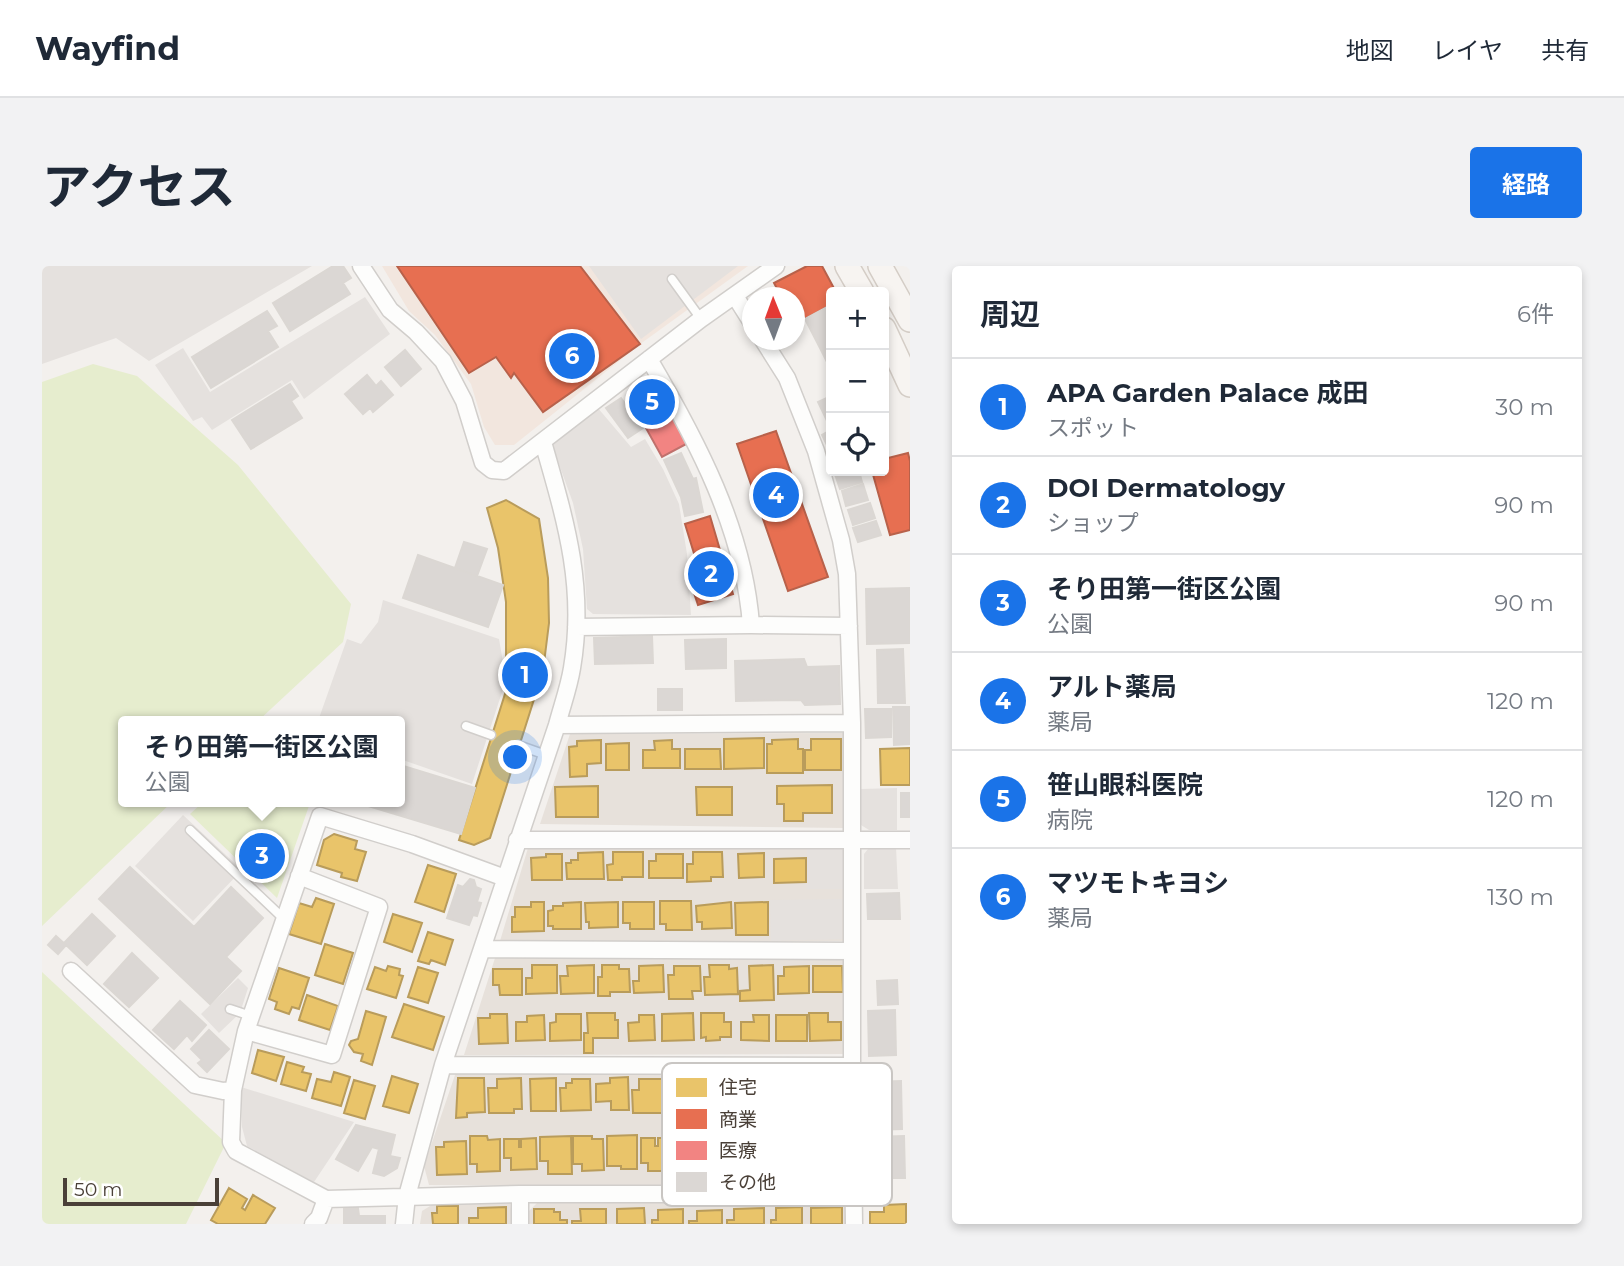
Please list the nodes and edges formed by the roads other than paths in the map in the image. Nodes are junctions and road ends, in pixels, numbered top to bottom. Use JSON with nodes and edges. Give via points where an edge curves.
{"nodes":[{"id":1,"x":361,"y":266,"type":"edge"},
{"id":2,"x":776,"y":266,"type":"edge"},
{"id":3,"x":847,"y":266,"type":"edge"},
{"id":4,"x":880,"y":266,"type":"edge"},
{"id":5,"x":671,"y":279,"type":"dead end"},
{"id":6,"x":860,"y":287,"type":"edge"},
{"id":7,"x":735,"y":296,"type":"junction"},
{"id":8,"x":742,"y":307,"type":"edge"},
{"id":9,"x":701,"y":319,"type":"junction"},
{"id":10,"x":910,"y":320,"type":"edge"},
{"id":11,"x":889,"y":340,"type":"edge"},
{"id":12,"x":769,"y":350,"type":"edge"},
{"id":13,"x":649,"y":359,"type":"junction"},
{"id":14,"x":910,"y":384,"type":"edge"},
{"id":15,"x":543,"y":442,"type":"junction"},
{"id":16,"x":751,"y":625,"type":"junction"},
{"id":17,"x":849,"y":626,"type":"junction"},
{"id":18,"x":576,"y":627,"type":"junction"},
{"id":19,"x":852,"y":723,"type":"junction"},
{"id":20,"x":557,"y":725,"type":"junction"},
{"id":21,"x":466,"y":726,"type":"dead end"},
{"id":22,"x":491,"y":736,"type":"dead end"},
{"id":23,"x":518,"y":745,"type":"dead end"},
{"id":24,"x":546,"y":755,"type":"junction"},
{"id":25,"x":190,"y":830,"type":"dead end"},
{"id":26,"x":517,"y":840,"type":"junction"},
{"id":27,"x":853,"y":840,"type":"junction"},
{"id":28,"x":910,"y":840,"type":"edge"},
{"id":29,"x":299,"y":876,"type":"junction"},
{"id":30,"x":505,"y":878,"type":"junction"},
{"id":31,"x":285,"y":919,"type":"junction"},
{"id":32,"x":483,"y":949,"type":"junction"},
{"id":33,"x":852,"y":951,"type":"junction"},
{"id":34,"x":71,"y":971,"type":"dead end"},
{"id":35,"x":230,"y":1009,"type":"dead end"},
{"id":36,"x":248,"y":1023,"type":"junction"},
{"id":37,"x":852,"y":1063,"type":"edge"},
{"id":38,"x":443,"y":1065,"type":"junction"},
{"id":39,"x":662,"y":1066,"type":"edge"},
{"id":40,"x":233,"y":1090,"type":"junction"},
{"id":41,"x":520,"y":1194,"type":"junction"},
{"id":42,"x":662,"y":1194,"type":"edge"},
{"id":43,"x":407,"y":1196,"type":"junction"},
{"id":44,"x":326,"y":1199,"type":"junction"},
{"id":45,"x":854,"y":1206,"type":"edge"},
{"id":46,"x":313,"y":1224,"type":"edge"},
{"id":47,"x":404,"y":1224,"type":"edge"},
{"id":48,"x":520,"y":1224,"type":"edge"},
{"id":49,"x":854,"y":1224,"type":"edge"}],
"edges":[{"from":1,"to":15,"type":"street","via":[[390,310],[443,361],[464,401],[483,463],[492,471],[504,471]]},
{"from":2,"to":7,"type":"street"},
{"from":3,"to":6,"type":"street"},
{"from":4,"to":10,"type":"street"},
{"from":5,"to":9,"type":"lane"},
{"from":7,"to":8,"type":"street"},
{"from":7,"to":9,"type":"street"},
{"from":9,"to":13,"type":"street"},
{"from":11,"to":14,"type":"street"},
{"from":12,"to":17,"type":"street","via":[[787,378],[820,462],[841,540]]},
{"from":13,"to":15,"type":"street"},
{"from":13,"to":16,"type":"street","via":[[687,425],[722,502],[737,549]]},
{"from":15,"to":18,"type":"street","via":[[575,566]]},
{"from":16,"to":17,"type":"street"},
{"from":16,"to":18,"type":"street"},
{"from":17,"to":19,"type":"street"},
{"from":18,"to":20,"type":"street","via":[[572,669]]},
{"from":19,"to":20,"type":"street"},
{"from":19,"to":27,"type":"street"},
{"from":20,"to":24,"type":"street"},
{"from":21,"to":22,"type":"lane"},
{"from":23,"to":24,"type":"lane"},
{"from":24,"to":26,"type":"street"},
{"from":25,"to":31,"type":"lane"},
{"from":26,"to":27,"type":"street"},
{"from":26,"to":30,"type":"street"},
{"from":27,"to":28,"type":"street"},
{"from":27,"to":33,"type":"street"},
{"from":29,"to":30,"type":"street","via":[[320,816]]},
{"from":29,"to":31,"type":"street"},
{"from":29,"to":36,"type":"street","via":[[379,907],[332,1055]]},
{"from":30,"to":32,"type":"street"},
{"from":31,"to":36,"type":"street"},
{"from":32,"to":33,"type":"street"},
{"from":32,"to":38,"type":"street"},
{"from":33,"to":37,"type":"street"},
{"from":34,"to":40,"type":"street","via":[[195,1085]]},
{"from":35,"to":36,"type":"lane"},
{"from":36,"to":40,"type":"street"},
{"from":38,"to":39,"type":"street"},
{"from":38,"to":43,"type":"street"},
{"from":40,"to":44,"type":"street","via":[[231,1142],[236,1151]]},
{"from":41,"to":42,"type":"street"},
{"from":41,"to":43,"type":"street"},
{"from":41,"to":48,"type":"street"},
{"from":43,"to":44,"type":"street"},
{"from":43,"to":47,"type":"street"},
{"from":44,"to":46,"type":"street"},
{"from":45,"to":49,"type":"street"}]}
